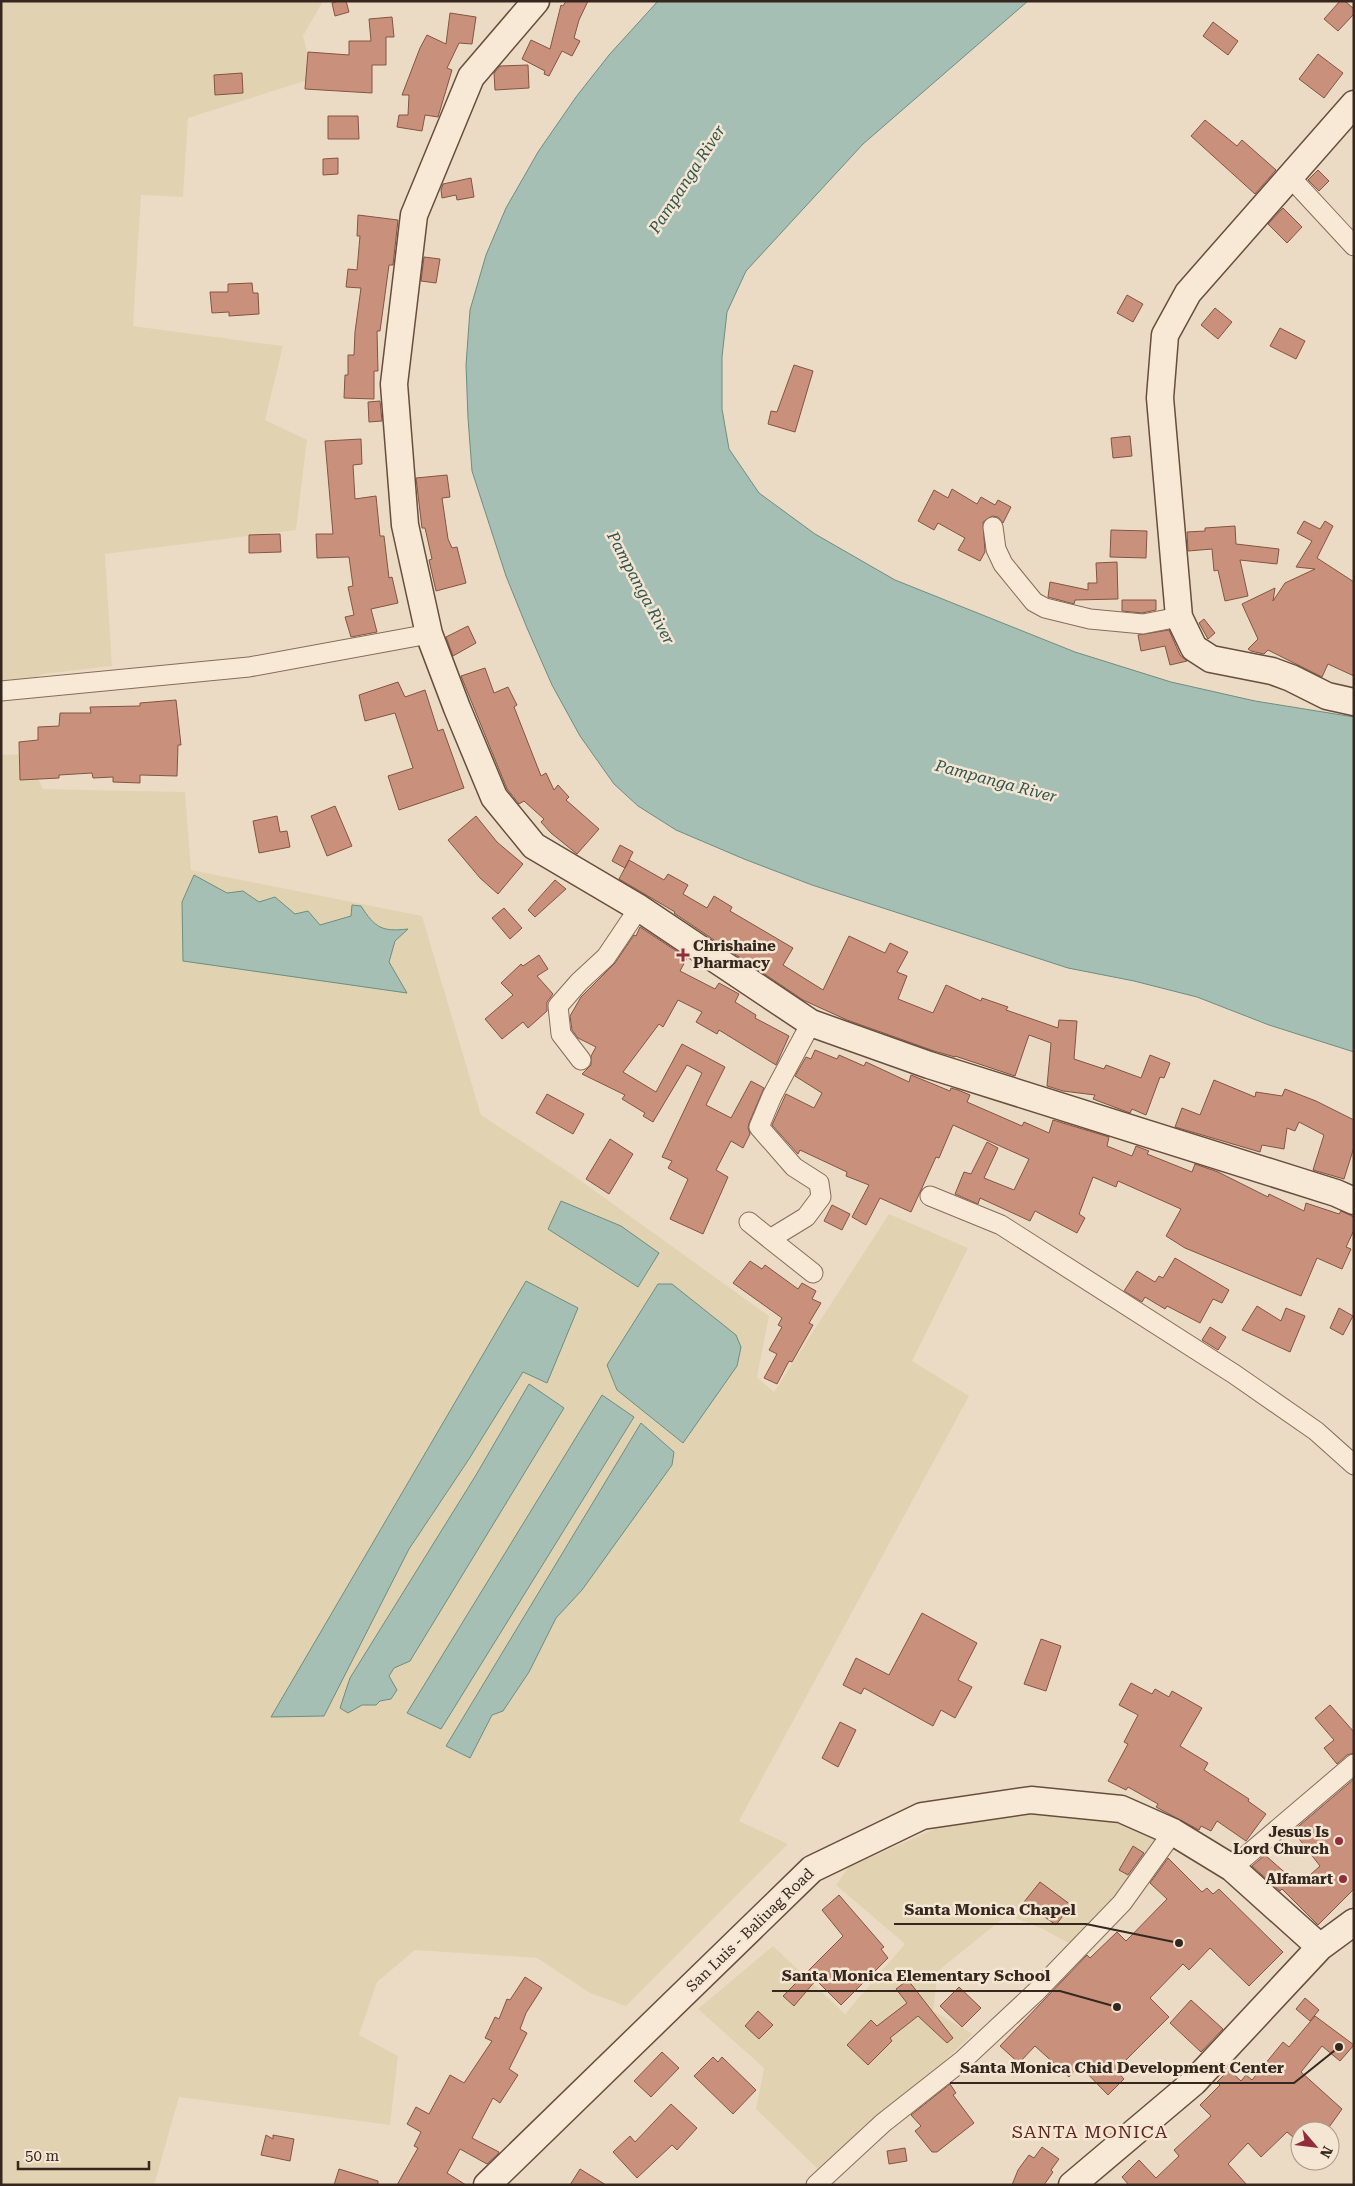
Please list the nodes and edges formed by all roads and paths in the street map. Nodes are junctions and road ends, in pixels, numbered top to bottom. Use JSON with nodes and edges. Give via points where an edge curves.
{"nodes":[{"id":1,"x":536,"y":1,"type":"edge"},
{"id":2,"x":1354,"y":104,"type":"edge"},
{"id":3,"x":1291,"y":178,"type":"junction"},
{"id":4,"x":1354,"y":246,"type":"edge"},
{"id":5,"x":993,"y":527,"type":"dead end"},
{"id":6,"x":1179,"y":617,"type":"junction"},
{"id":7,"x":429,"y":634,"type":"junction"},
{"id":8,"x":1,"y":691,"type":"edge"},
{"id":9,"x":1354,"y":702,"type":"edge"},
{"id":10,"x":639,"y":908,"type":"junction"},
{"id":11,"x":811,"y":1023,"type":"junction"},
{"id":12,"x":581,"y":1060,"type":"dead end"},
{"id":13,"x":930,"y":1196,"type":"dead end"},
{"id":14,"x":1354,"y":1201,"type":"edge"},
{"id":15,"x":749,"y":1222,"type":"dead end"},
{"id":16,"x":770,"y":1239,"type":"junction"},
{"id":17,"x":813,"y":1273,"type":"dead end"},
{"id":18,"x":1354,"y":1465,"type":"edge"},
{"id":19,"x":1354,"y":1764,"type":"edge"},
{"id":20,"x":1173,"y":1832,"type":"junction"},
{"id":21,"x":1232,"y":1868,"type":"junction"},
{"id":22,"x":1354,"y":1922,"type":"edge"},
{"id":23,"x":1320,"y":1947,"type":"junction"},
{"id":24,"x":488,"y":2185,"type":"edge"},
{"id":25,"x":816,"y":2185,"type":"edge"},
{"id":26,"x":1072,"y":2185,"type":"edge"}],
"edges":[{"from":1,"to":7,"type":"main road","via":[[472,77],[414,216],[394,384],[406,525]]},
{"from":2,"to":3,"type":"main road"},
{"from":3,"to":4,"type":"street"},
{"from":3,"to":6,"type":"main road","via":[[1188,293],[1165,335],[1160,398]]},
{"from":5,"to":6,"type":"street","via":[[996,549],[1003,564],[1034,602],[1044,608],[1090,619],[1143,624]]},
{"from":6,"to":9,"type":"main road","via":[[1194,648],[1211,659],[1272,671],[1327,696]]},
{"from":7,"to":8,"type":"street","via":[[249,666]]},
{"from":7,"to":10,"type":"main road","via":[[494,797],[534,846]]},
{"from":10,"to":11,"type":"main road"},
{"from":10,"to":12,"type":"street","via":[[606,957],[558,1006],[561,1034]]},
{"from":11,"to":14,"type":"main road","via":[[929,1065]]},
{"from":11,"to":16,"type":"street","via":[[759,1127],[794,1167],[819,1183],[821,1197],[806,1217]]},
{"from":13,"to":18,"type":"street","via":[[1001,1225],[1234,1374],[1316,1431]]},
{"from":15,"to":16,"type":"street"},
{"from":16,"to":17,"type":"street"},
{"from":19,"to":21,"type":"street"},
{"from":20,"to":21,"type":"main road","name":"San Luis - Baliuag Road"},
{"from":20,"to":24,"type":"main road","name":"San Luis - Baliuag Road","via":[[1121,1809],[1031,1800],[922,1816],[812,1869]]},
{"from":20,"to":25,"type":"street","via":[[1122,1903],[1038,1990],[964,2060],[883,2123]]},
{"from":21,"to":23,"type":"main road","name":"San Luis - Baliuag Road"},
{"from":22,"to":23,"type":"main road"},
{"from":23,"to":26,"type":"main road","via":[[1194,2082]]}]}
